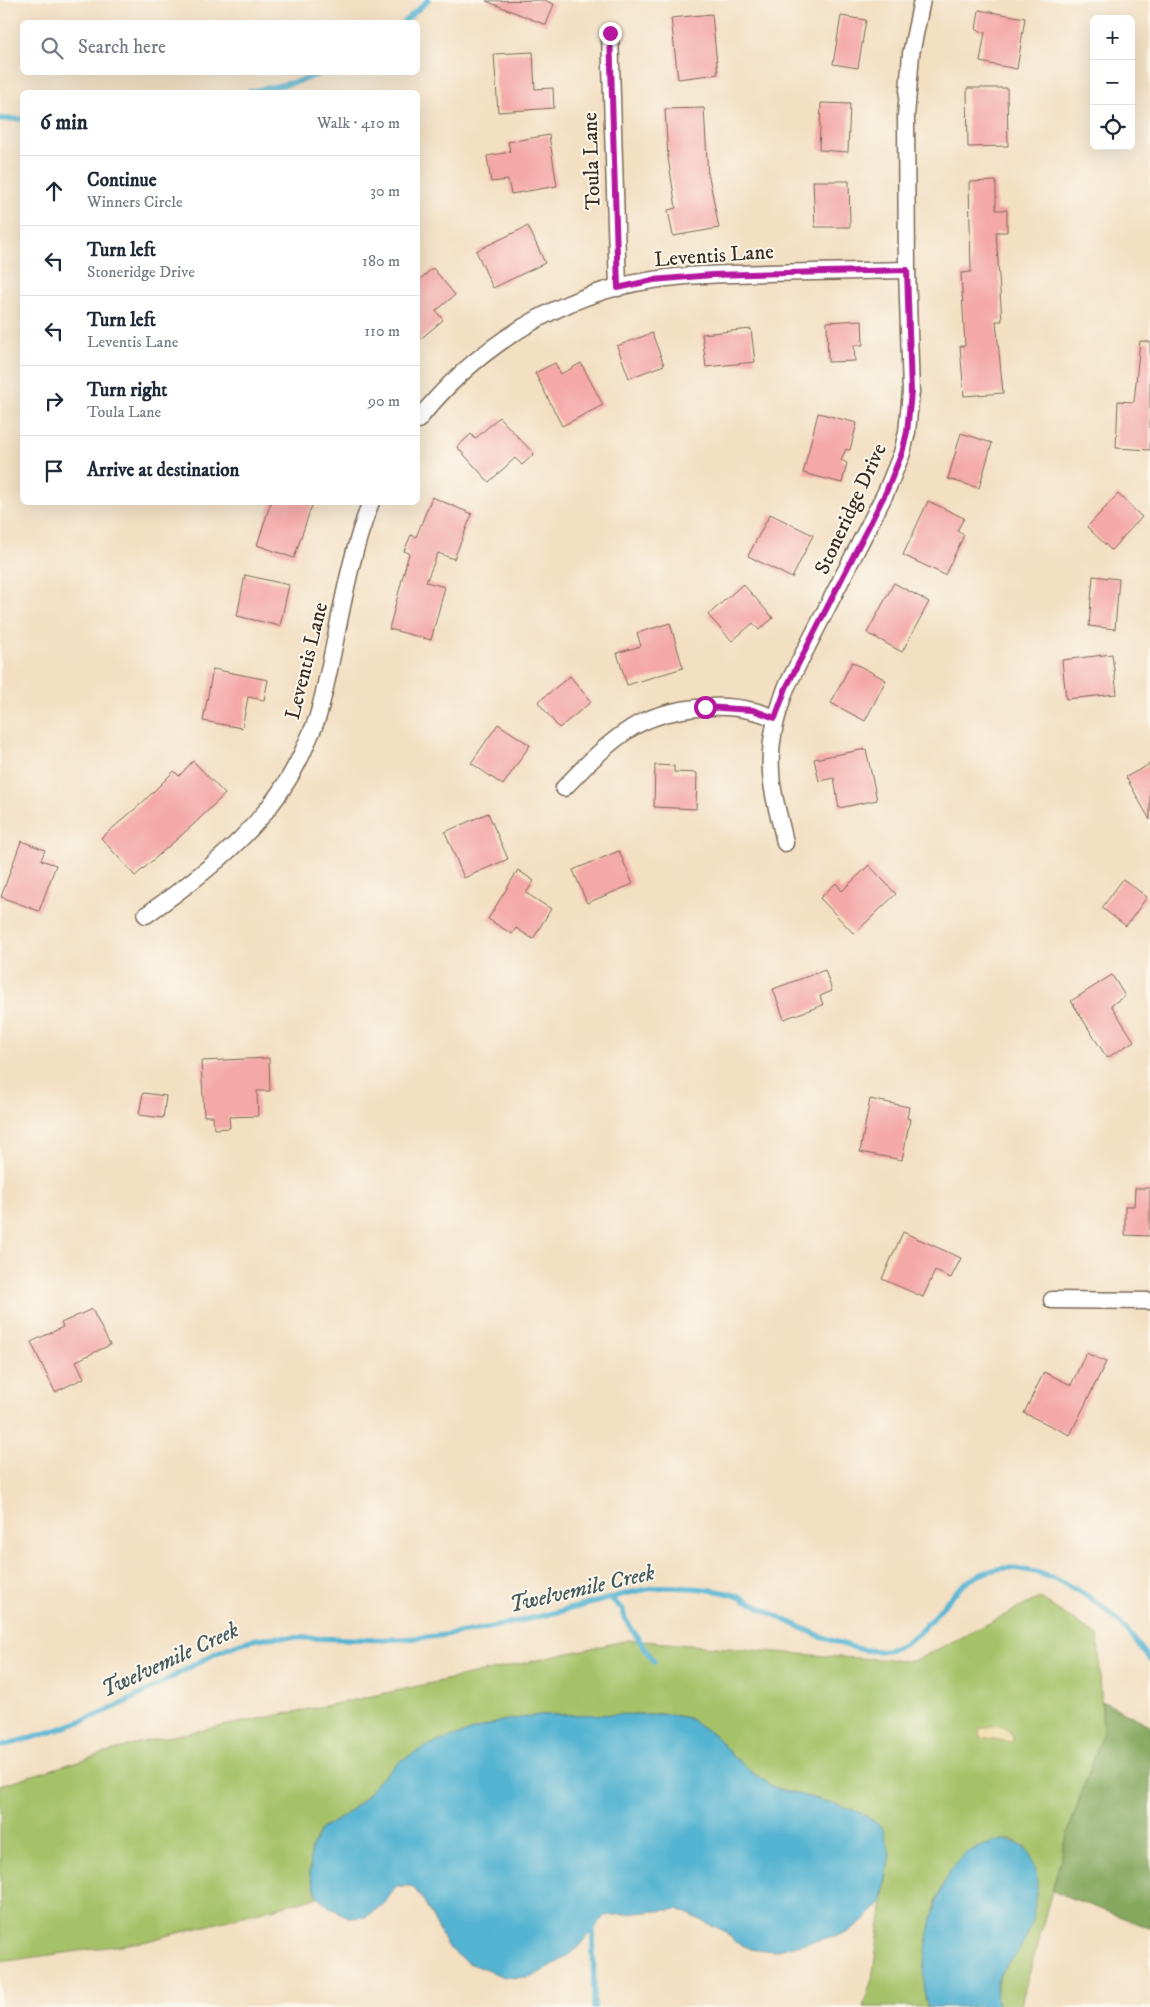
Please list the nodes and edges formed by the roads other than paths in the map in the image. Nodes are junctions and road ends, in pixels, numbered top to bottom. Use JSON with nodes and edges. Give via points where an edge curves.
{"nodes":[{"id":1,"x":922,"y":0,"type":"edge"},
{"id":2,"x":610,"y":33,"type":"dead end"},
{"id":3,"x":907,"y":270,"type":"junction"},
{"id":4,"x":618,"y":288,"type":"junction"},
{"id":5,"x":420,"y":418,"type":"edge"},
{"id":6,"x":369,"y":505,"type":"edge"},
{"id":7,"x":775,"y":718,"type":"junction"},
{"id":8,"x":564,"y":788,"type":"dead end"},
{"id":9,"x":785,"y":843,"type":"dead end"},
{"id":10,"x":146,"y":915,"type":"dead end"},
{"id":11,"x":1052,"y":1300,"type":"dead end"},
{"id":12,"x":1150,"y":1301,"type":"edge"}],
"edges":[{"from":1,"to":3,"type":"street","name":"Stoneridge Drive","via":[[911,54],[906,116]]},
{"from":2,"to":4,"type":"street","name":"Toula Lane"},
{"from":3,"to":4,"type":"street","name":"Leventis Lane","via":[[712,275],[653,280]]},
{"from":3,"to":7,"type":"street","name":"Stoneridge Drive","via":[[911,392],[902,453],[886,492],[786,688]]},
{"from":4,"to":5,"type":"street","name":"Leventis Lane","via":[[569,305],[507,338],[449,384]]},
{"from":6,"to":10,"type":"street","name":"Leventis Lane","via":[[352,556],[319,713],[293,774],[263,816],[225,856]]},
{"from":7,"to":8,"type":"street","via":[[753,710],[722,707],[687,709],[652,718],[606,747]]},
{"from":7,"to":9,"type":"street","name":"Stoneridge Drive","via":[[770,773]]},
{"from":11,"to":12,"type":"street"}]}
